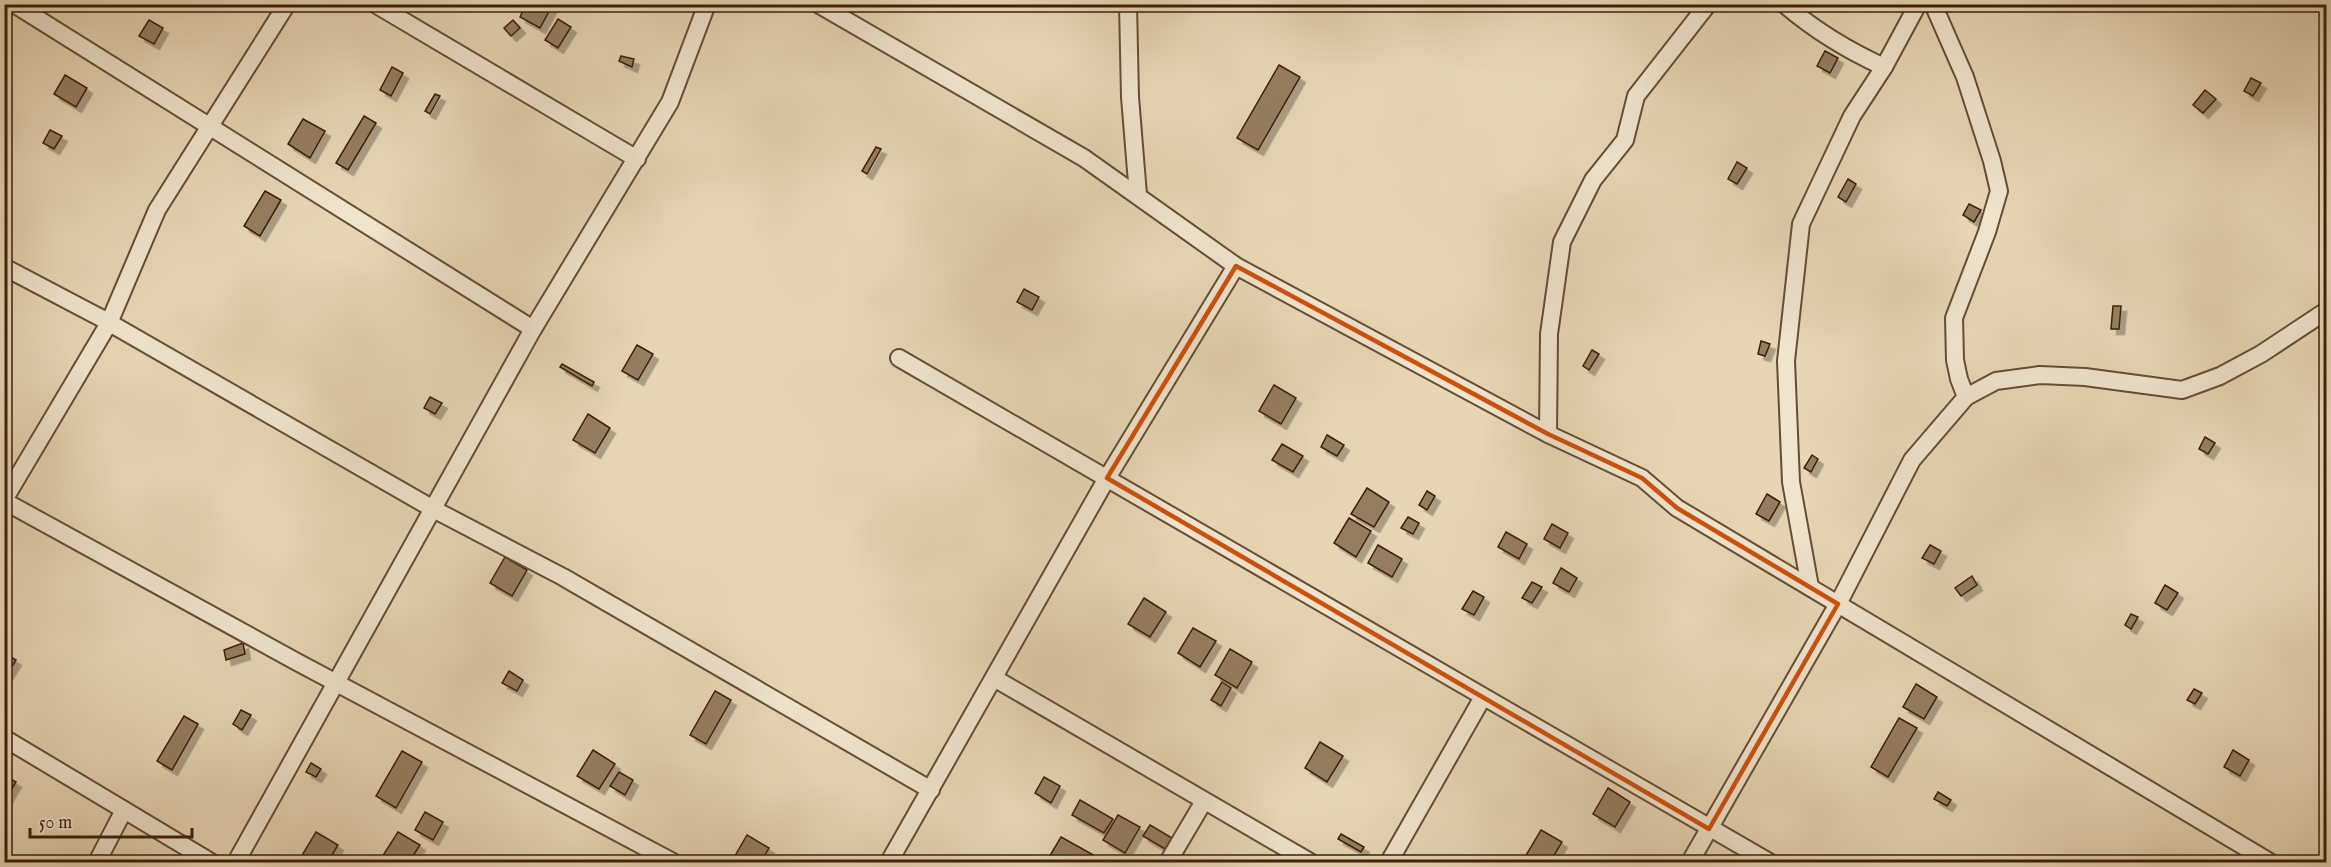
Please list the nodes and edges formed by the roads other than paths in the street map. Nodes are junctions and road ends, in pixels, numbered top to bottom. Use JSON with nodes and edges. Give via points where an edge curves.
{"nodes":[{"id":1,"x":14,"y":4,"type":"edge"},
{"id":2,"x":287,"y":4,"type":"edge"},
{"id":3,"x":375,"y":4,"type":"edge"},
{"id":4,"x":706,"y":4,"type":"edge"},
{"id":5,"x":818,"y":4,"type":"edge"},
{"id":6,"x":1128,"y":4,"type":"edge"},
{"id":7,"x":1708,"y":4,"type":"edge"},
{"id":8,"x":1784,"y":4,"type":"edge"},
{"id":9,"x":1918,"y":4,"type":"edge"},
{"id":10,"x":1933,"y":4,"type":"edge"},
{"id":11,"x":1884,"y":67,"type":"junction"},
{"id":12,"x":209,"y":128,"type":"junction"},
{"id":13,"x":637,"y":159,"type":"junction"},
{"id":14,"x":1137,"y":195,"type":"junction"},
{"id":15,"x":1236,"y":266,"type":"junction"},
{"id":16,"x":4,"y":267,"type":"edge"},
{"id":17,"x":2326,"y":311,"type":"edge"},
{"id":18,"x":110,"y":323,"type":"junction"},
{"id":19,"x":533,"y":329,"type":"junction"},
{"id":20,"x":899,"y":358,"type":"dead end"},
{"id":21,"x":1966,"y":397,"type":"junction"},
{"id":22,"x":1548,"y":434,"type":"junction"},
{"id":23,"x":1107,"y":478,"type":"junction"},
{"id":24,"x":4,"y":501,"type":"edge"},
{"id":25,"x":435,"y":510,"type":"junction"},
{"id":26,"x":1810,"y":587,"type":"junction"},
{"id":27,"x":1838,"y":604,"type":"junction"},
{"id":28,"x":994,"y":678,"type":"junction"},
{"id":29,"x":337,"y":683,"type":"junction"},
{"id":30,"x":1483,"y":697,"type":"junction"},
{"id":31,"x":4,"y":738,"type":"edge"},
{"id":32,"x":931,"y":790,"type":"junction"},
{"id":33,"x":1204,"y":801,"type":"junction"},
{"id":34,"x":124,"y":810,"type":"junction"},
{"id":35,"x":1709,"y":829,"type":"junction"},
{"id":36,"x":97,"y":862,"type":"edge"},
{"id":37,"x":211,"y":862,"type":"edge"},
{"id":38,"x":236,"y":862,"type":"edge"},
{"id":39,"x":673,"y":862,"type":"edge"},
{"id":40,"x":888,"y":862,"type":"edge"},
{"id":41,"x":1168,"y":862,"type":"edge"},
{"id":42,"x":1310,"y":862,"type":"edge"},
{"id":43,"x":1389,"y":862,"type":"edge"},
{"id":44,"x":1690,"y":862,"type":"edge"},
{"id":45,"x":1769,"y":862,"type":"edge"},
{"id":46,"x":2270,"y":862,"type":"edge"}],
"edges":[{"from":1,"to":12,"type":"street"},
{"from":2,"to":12,"type":"street"},
{"from":3,"to":13,"type":"street"},
{"from":4,"to":13,"type":"street","via":[[670,102]]},
{"from":5,"to":14,"type":"street","via":[[1084,158]]},
{"from":6,"to":14,"type":"street"},
{"from":7,"to":22,"type":"street","via":[[1636,96],[1625,140],[1593,180],[1562,242],[1549,334]]},
{"from":8,"to":11,"type":"street","via":[[1836,41]]},
{"from":9,"to":11,"type":"street"},
{"from":10,"to":21,"type":"street","via":[[1965,76],[1999,191],[1954,318],[1955,360]]},
{"from":11,"to":26,"type":"street","via":[[1852,116],[1801,224],[1786,361],[1791,482]]},
{"from":12,"to":18,"type":"street","via":[[157,210]]},
{"from":12,"to":19,"type":"street"},
{"from":13,"to":19,"type":"street"},
{"from":14,"to":15,"type":"street"},
{"from":15,"to":22,"type":"street"},
{"from":15,"to":23,"type":"street"},
{"from":16,"to":18,"type":"street"},
{"from":17,"to":21,"type":"street","via":[[2220,376],[2182,390],[2040,375],[1996,381]]},
{"from":18,"to":24,"type":"street"},
{"from":18,"to":25,"type":"street"},
{"from":19,"to":25,"type":"street"},
{"from":20,"to":23,"type":"street"},
{"from":21,"to":27,"type":"street","via":[[1912,460]]},
{"from":22,"to":26,"type":"street","via":[[1642,478],[1677,508]]},
{"from":23,"to":28,"type":"street"},
{"from":23,"to":30,"type":"street"},
{"from":24,"to":29,"type":"street"},
{"from":25,"to":29,"type":"street"},
{"from":25,"to":32,"type":"street","via":[[563,577]]},
{"from":26,"to":27,"type":"street"},
{"from":27,"to":35,"type":"street"},
{"from":27,"to":46,"type":"street"},
{"from":28,"to":32,"type":"street"},
{"from":28,"to":33,"type":"street"},
{"from":29,"to":38,"type":"street"},
{"from":29,"to":39,"type":"street"},
{"from":30,"to":35,"type":"street"},
{"from":30,"to":43,"type":"street"},
{"from":31,"to":34,"type":"street"},
{"from":32,"to":40,"type":"street"},
{"from":33,"to":41,"type":"street"},
{"from":33,"to":42,"type":"street"},
{"from":34,"to":36,"type":"street"},
{"from":34,"to":37,"type":"street"},
{"from":35,"to":44,"type":"street"},
{"from":35,"to":45,"type":"street"}]}
